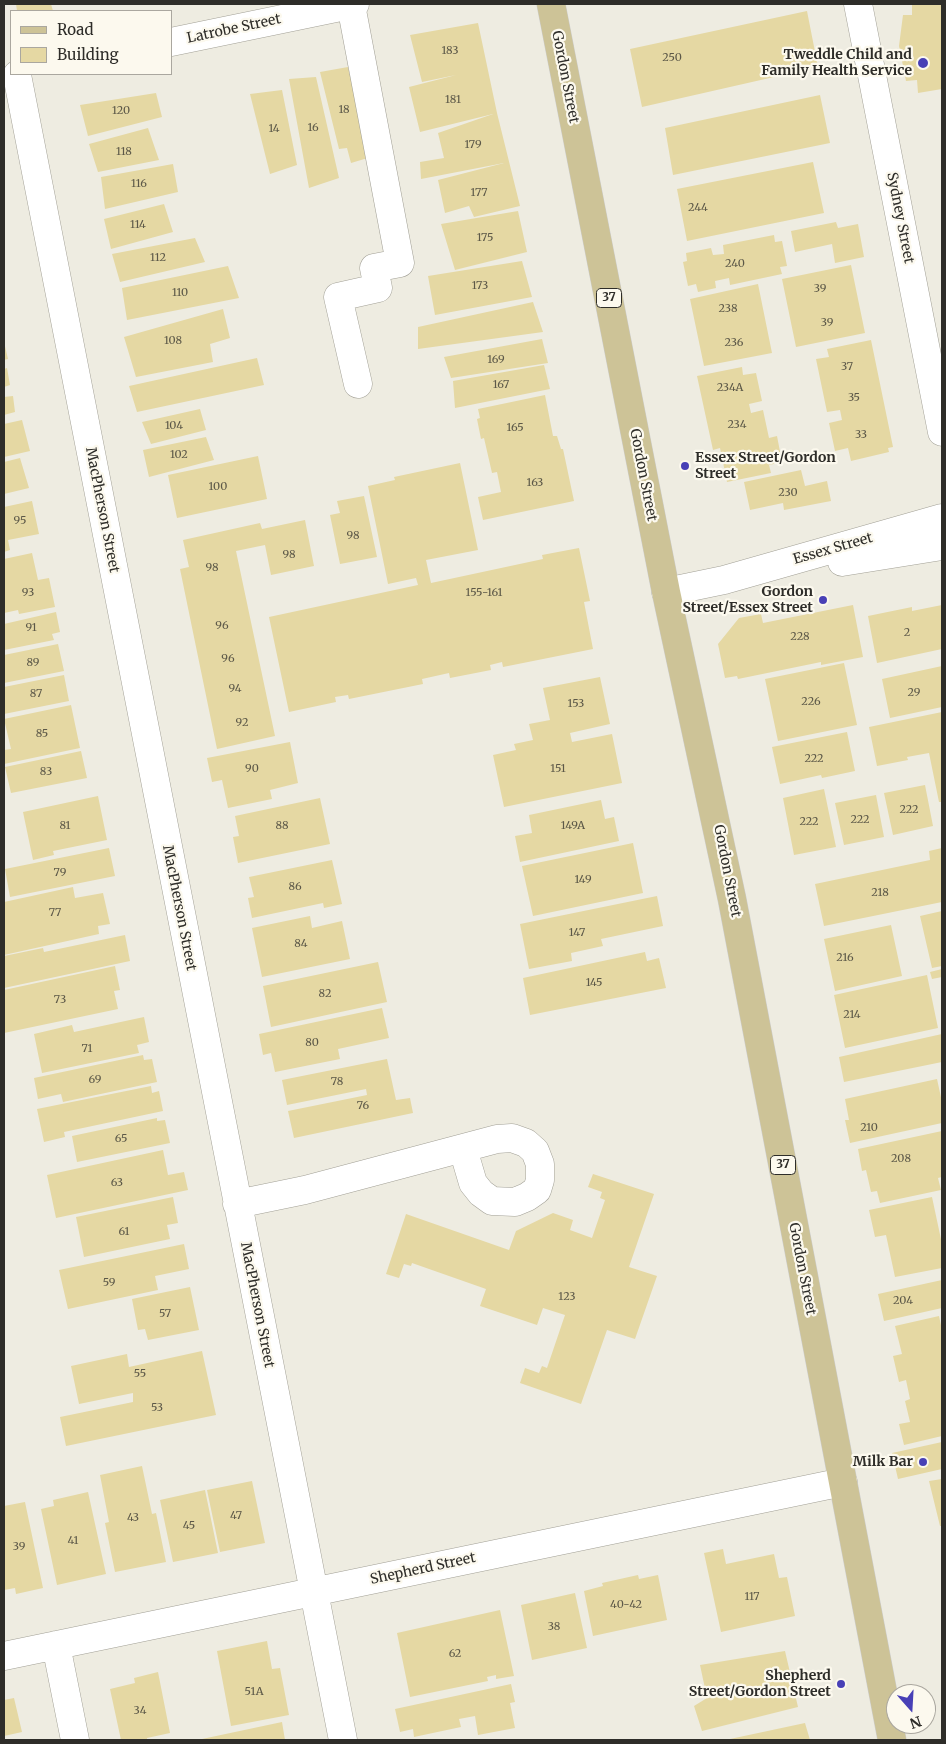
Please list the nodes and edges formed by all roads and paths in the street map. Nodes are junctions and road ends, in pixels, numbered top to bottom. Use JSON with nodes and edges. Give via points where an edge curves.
{"nodes":[{"id":1,"x":353,"y":4,"type":"edge"},
{"id":2,"x":551,"y":4,"type":"edge"},
{"id":3,"x":858,"y":4,"type":"edge"},
{"id":4,"x":172,"y":42,"type":"edge"},
{"id":5,"x":14,"y":76,"type":"edge"},
{"id":6,"x":358,"y":384,"type":"dead end"},
{"id":7,"x":942,"y":432,"type":"edge"},
{"id":8,"x":942,"y":518,"type":"edge"},
{"id":9,"x":942,"y":546,"type":"edge"},
{"id":10,"x":724,"y":580,"type":"junction"},
{"id":11,"x":666,"y":592,"type":"junction"},
{"id":12,"x":463,"y":1149,"type":"dead end"},
{"id":13,"x":237,"y":1204,"type":"junction"},
{"id":14,"x":843,"y":1482,"type":"junction"},
{"id":15,"x":314,"y":1591,"type":"junction"},
{"id":16,"x":56,"y":1645,"type":"junction"},
{"id":17,"x":4,"y":1656,"type":"edge"},
{"id":18,"x":75,"y":1740,"type":"edge"},
{"id":19,"x":343,"y":1740,"type":"edge"},
{"id":20,"x":892,"y":1740,"type":"edge"}],
"edges":[{"from":1,"to":4,"type":"street","name":"Latrobe Street"},
{"from":1,"to":6,"type":"street","via":[[400,263],[374,268],[378,288],[338,297]]},
{"from":2,"to":11,"type":"main road","name":"Gordon Street","number":"37"},
{"from":3,"to":7,"type":"street","name":"Sydney Street"},
{"from":5,"to":13,"type":"street","name":"MacPherson Street"},
{"from":8,"to":10,"type":"street","name":"Essex Street"},
{"from":9,"to":10,"type":"street","name":"Essex Street"},
{"from":10,"to":11,"type":"street","name":"Essex Street"},
{"from":11,"to":14,"type":"main road","name":"Gordon Street","number":"37","via":[[732,899]]},
{"from":12,"to":13,"type":"street"},
{"from":13,"to":15,"type":"street","name":"MacPherson Street"},
{"from":14,"to":15,"type":"street","name":"Shepherd Street"},
{"from":14,"to":20,"type":"main road","name":"Gordon Street","number":"37"},
{"from":15,"to":16,"type":"street","name":"Shepherd Street"},
{"from":15,"to":19,"type":"street","name":"MacPherson Street"},
{"from":16,"to":17,"type":"street","name":"Shepherd Street"},
{"from":16,"to":18,"type":"street"}]}
